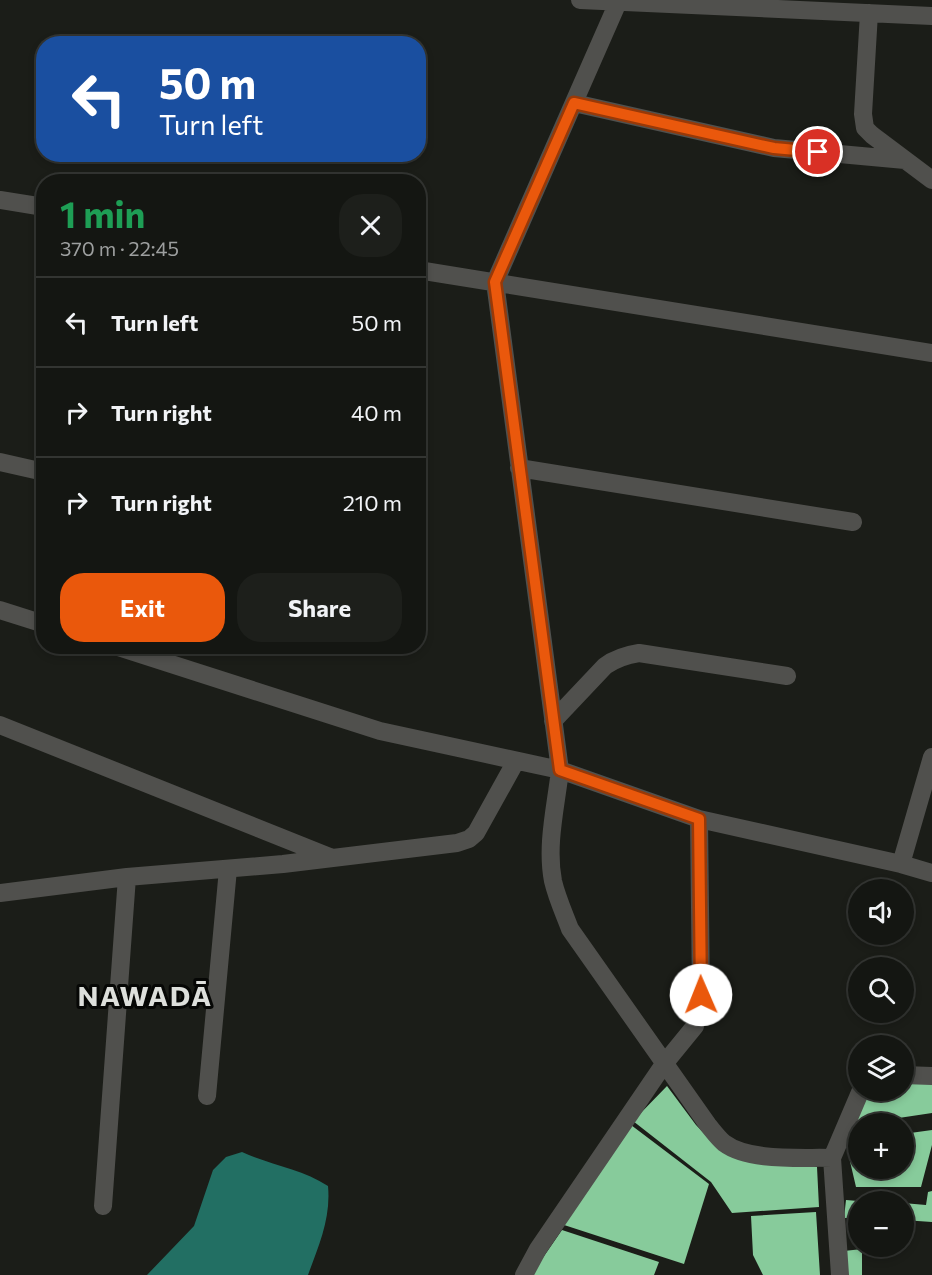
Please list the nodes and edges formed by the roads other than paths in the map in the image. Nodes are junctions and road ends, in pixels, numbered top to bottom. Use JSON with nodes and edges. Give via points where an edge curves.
{"nodes":[{"id":1,"x":580,"y":0,"type":"edge"},
{"id":2,"x":619,"y":1,"type":"edge"},
{"id":3,"x":869,"y":13,"type":"junction"},
{"id":4,"x":932,"y":16,"type":"edge"},
{"id":5,"x":574,"y":103,"type":"junction"},
{"id":6,"x":905,"y":160,"type":"junction"},
{"id":7,"x":932,"y":180,"type":"edge"},
{"id":8,"x":0,"y":200,"type":"edge"},
{"id":9,"x":36,"y":206,"type":"edge"},
{"id":10,"x":426,"y":275,"type":"edge"},
{"id":11,"x":495,"y":282,"type":"junction"},
{"id":12,"x":932,"y":353,"type":"edge"},
{"id":13,"x":0,"y":462,"type":"edge"},
{"id":14,"x":519,"y":468,"type":"junction"},
{"id":15,"x":36,"y":470,"type":"edge"},
{"id":16,"x":853,"y":522,"type":"dead end"},
{"id":17,"x":0,"y":610,"type":"edge"},
{"id":18,"x":36,"y":621,"type":"edge"},
{"id":19,"x":140,"y":654,"type":"edge"},
{"id":20,"x":787,"y":676,"type":"dead end"},
{"id":21,"x":553,"y":721,"type":"junction"},
{"id":22,"x":0,"y":725,"type":"edge"},
{"id":23,"x":932,"y":757,"type":"edge"},
{"id":24,"x":516,"y":761,"type":"junction"},
{"id":25,"x":560,"y":770,"type":"junction"},
{"id":26,"x":699,"y":819,"type":"junction"},
{"id":27,"x":333,"y":858,"type":"junction"},
{"id":28,"x":901,"y":864,"type":"junction"},
{"id":29,"x":228,"y":869,"type":"junction"},
{"id":30,"x":932,"y":873,"type":"edge"},
{"id":31,"x":127,"y":877,"type":"junction"},
{"id":32,"x":0,"y":893,"type":"edge"},
{"id":33,"x":664,"y":1064,"type":"junction"},
{"id":34,"x":914,"y":1076,"type":"edge"},
{"id":35,"x":932,"y":1076,"type":"edge"},
{"id":36,"x":207,"y":1096,"type":"dead end"},
{"id":37,"x":856,"y":1101,"type":"edge"},
{"id":38,"x":832,"y":1158,"type":"junction"},
{"id":39,"x":104,"y":1206,"type":"dead end"},
{"id":40,"x":524,"y":1275,"type":"edge"},
{"id":41,"x":840,"y":1275,"type":"edge"}],
"edges":[{"from":1,"to":2,"type":"street"},
{"from":2,"to":3,"type":"street"},
{"from":2,"to":5,"type":"street"},
{"from":3,"to":4,"type":"street"},
{"from":3,"to":6,"type":"street","via":[[865,128]]},
{"from":5,"to":6,"type":"street","via":[[774,148]]},
{"from":5,"to":11,"type":"street"},
{"from":6,"to":7,"type":"street"},
{"from":8,"to":9,"type":"street"},
{"from":10,"to":11,"type":"street"},
{"from":11,"to":12,"type":"street"},
{"from":11,"to":14,"type":"street"},
{"from":13,"to":15,"type":"street"},
{"from":14,"to":16,"type":"street"},
{"from":14,"to":21,"type":"street"},
{"from":17,"to":18,"type":"street"},
{"from":19,"to":24,"type":"street","via":[[380,731]]},
{"from":20,"to":21,"type":"street","via":[[639,653],[625,655],[605,666]]},
{"from":21,"to":25,"type":"street"},
{"from":22,"to":27,"type":"street"},
{"from":23,"to":28,"type":"street"},
{"from":24,"to":25,"type":"street"},
{"from":24,"to":27,"type":"street","via":[[469,839]]},
{"from":25,"to":26,"type":"street"},
{"from":25,"to":33,"type":"street","via":[[550,849],[558,899],[570,929]]},
{"from":26,"to":28,"type":"street"},
{"from":26,"to":33,"type":"street","via":[[700,1008],[695,1026]]},
{"from":27,"to":29,"type":"street"},
{"from":28,"to":30,"type":"street"},
{"from":29,"to":31,"type":"street"},
{"from":29,"to":36,"type":"street"},
{"from":31,"to":32,"type":"street"},
{"from":31,"to":39,"type":"street"},
{"from":33,"to":38,"type":"street","via":[[724,1143],[739,1151],[764,1155]]},
{"from":33,"to":40,"type":"street"},
{"from":34,"to":35,"type":"street"},
{"from":37,"to":38,"type":"street"},
{"from":38,"to":41,"type":"street"}]}
